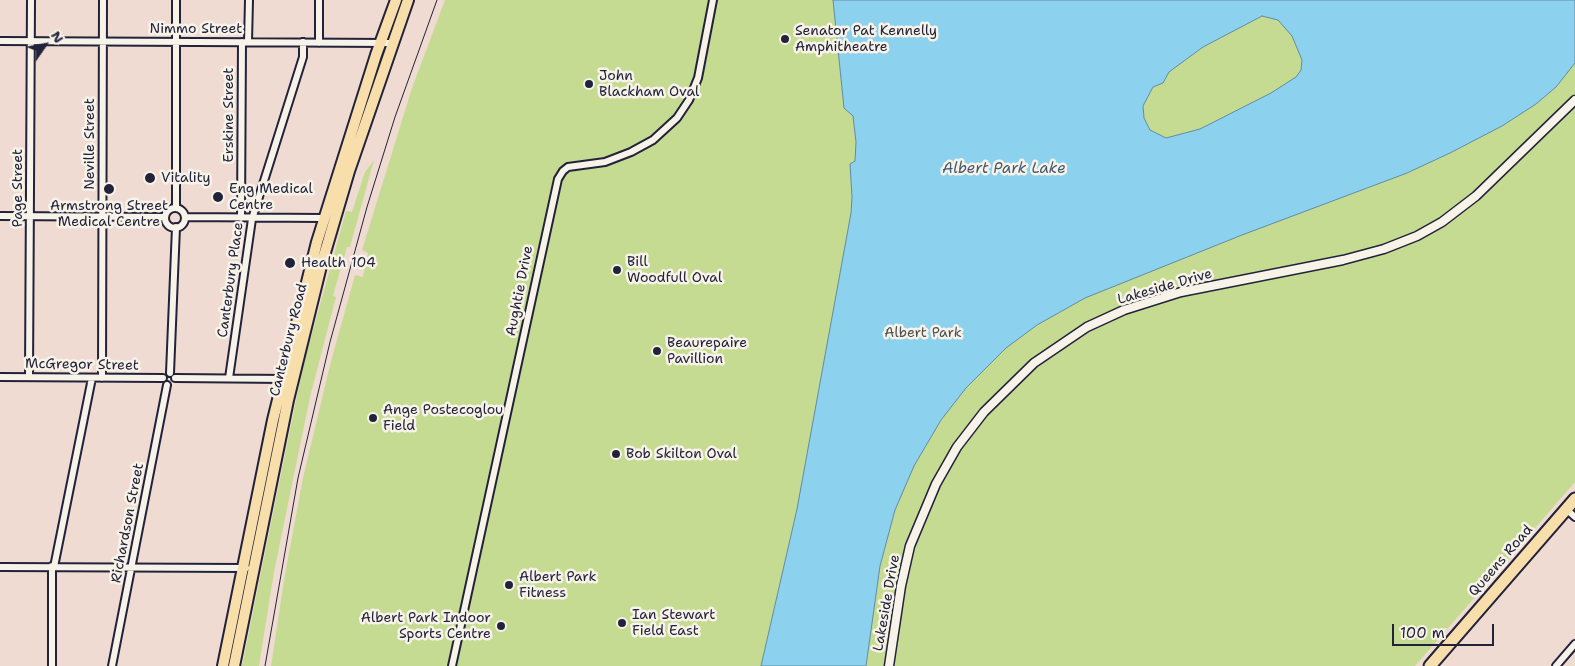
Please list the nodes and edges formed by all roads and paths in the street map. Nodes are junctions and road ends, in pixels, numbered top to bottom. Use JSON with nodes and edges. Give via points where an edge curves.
{"nodes":[{"id":1,"x":31,"y":0,"type":"edge"},
{"id":2,"x":103,"y":0,"type":"edge"},
{"id":3,"x":176,"y":0,"type":"edge"},
{"id":4,"x":249,"y":0,"type":"edge"},
{"id":5,"x":320,"y":0,"type":"edge"},
{"id":6,"x":396,"y":0,"type":"edge"},
{"id":7,"x":408,"y":0,"type":"edge"},
{"id":8,"x":713,"y":0,"type":"edge"},
{"id":9,"x":0,"y":41,"type":"edge"},
{"id":10,"x":31,"y":41,"type":"junction"},
{"id":11,"x":103,"y":41,"type":"junction"},
{"id":12,"x":175,"y":42,"type":"junction"},
{"id":13,"x":245,"y":42,"type":"junction"},
{"id":14,"x":303,"y":42,"type":"junction"},
{"id":15,"x":319,"y":43,"type":"junction"},
{"id":16,"x":380,"y":43,"type":"junction"},
{"id":17,"x":391,"y":43,"type":"junction"},
{"id":18,"x":1575,"y":100,"type":"edge"},
{"id":19,"x":176,"y":208,"type":"junction"},
{"id":20,"x":0,"y":216,"type":"edge"},
{"id":21,"x":30,"y":216,"type":"junction"},
{"id":22,"x":102,"y":217,"type":"junction"},
{"id":23,"x":184,"y":217,"type":"junction"},
{"id":24,"x":165,"y":218,"type":"junction"},
{"id":25,"x":241,"y":218,"type":"junction"},
{"id":26,"x":323,"y":218,"type":"junction"},
{"id":27,"x":252,"y":219,"type":"junction"},
{"id":28,"x":176,"y":227,"type":"junction"},
{"id":29,"x":172,"y":376,"type":"junction"},
{"id":30,"x":0,"y":377,"type":"edge"},
{"id":31,"x":29,"y":377,"type":"junction"},
{"id":32,"x":92,"y":378,"type":"junction"},
{"id":33,"x":102,"y":378,"type":"junction"},
{"id":34,"x":163,"y":378,"type":"junction"},
{"id":35,"x":229,"y":378,"type":"junction"},
{"id":36,"x":288,"y":379,"type":"junction"},
{"id":37,"x":167,"y":385,"type":"junction"},
{"id":38,"x":1575,"y":499,"type":"edge"},
{"id":39,"x":1571,"y":513,"type":"edge"},
{"id":40,"x":0,"y":566,"type":"edge"},
{"id":41,"x":53,"y":567,"type":"junction"},
{"id":42,"x":132,"y":568,"type":"junction"},
{"id":43,"x":248,"y":568,"type":"junction"},
{"id":44,"x":1575,"y":644,"type":"edge"},
{"id":45,"x":52,"y":666,"type":"edge"},
{"id":46,"x":112,"y":666,"type":"edge"},
{"id":47,"x":223,"y":666,"type":"edge"},
{"id":48,"x":234,"y":666,"type":"edge"},
{"id":49,"x":452,"y":666,"type":"edge"},
{"id":50,"x":889,"y":666,"type":"edge"},
{"id":51,"x":1430,"y":666,"type":"edge"},
{"id":52,"x":1556,"y":666,"type":"edge"}],
"edges":[{"from":1,"to":10,"type":"street","name":"Page Street"},
{"from":2,"to":11,"type":"street","name":"Neville Street"},
{"from":3,"to":12,"type":"street"},
{"from":4,"to":13,"type":"street","name":"Erskine Street"},
{"from":5,"to":15,"type":"street"},
{"from":6,"to":16,"type":"main road","name":"Canterbury Road"},
{"from":7,"to":17,"type":"main road","name":"Canterbury Road"},
{"from":8,"to":49,"type":"street","name":"Aughtie Drive","via":[[698,78],[677,118],[653,140],[631,152],[605,162],[568,167],[559,177]]},
{"from":9,"to":10,"type":"street","name":"Nimmo Street"},
{"from":10,"to":11,"type":"street","name":"Nimmo Street"},
{"from":10,"to":21,"type":"street","name":"Page Street"},
{"from":11,"to":12,"type":"street","name":"Nimmo Street"},
{"from":11,"to":22,"type":"street","name":"Neville Street"},
{"from":12,"to":13,"type":"street","name":"Nimmo Street"},
{"from":12,"to":19,"type":"street"},
{"from":13,"to":14,"type":"street","name":"Nimmo Street"},
{"from":13,"to":25,"type":"street","name":"Erskine Street"},
{"from":14,"to":15,"type":"street","name":"Nimmo Street"},
{"from":14,"to":27,"type":"street","name":"Canterbury Place","via":[[303,57]]},
{"from":15,"to":16,"type":"street","name":"Nimmo Street"},
{"from":16,"to":17,"type":"street","name":"Nimmo Street"},
{"from":16,"to":26,"type":"main road","name":"Canterbury Road"},
{"from":17,"to":36,"type":"main road","name":"Canterbury Road","via":[[332,225]]},
{"from":18,"to":50,"type":"street","name":"Lakeside Drive","via":[[1476,196],[1417,236],[1343,260],[1181,292],[1124,310],[1081,331],[1034,364],[999,395],[968,431],[933,491],[905,565]]},
{"from":19,"to":23,"type":"street"},
{"from":19,"to":24,"type":"street"},
{"from":20,"to":21,"type":"street"},
{"from":21,"to":22,"type":"street"},
{"from":21,"to":31,"type":"street","name":"Page Street"},
{"from":22,"to":24,"type":"street"},
{"from":22,"to":33,"type":"street","name":"Neville Street"},
{"from":23,"to":25,"type":"street"},
{"from":23,"to":28,"type":"street","via":[[183,223]]},
{"from":24,"to":28,"type":"street","via":[[170,226]]},
{"from":25,"to":27,"type":"street"},
{"from":26,"to":27,"type":"street"},
{"from":26,"to":36,"type":"main road","name":"Canterbury Road"},
{"from":27,"to":35,"type":"street","name":"Canterbury Place"},
{"from":28,"to":29,"type":"street"},
{"from":29,"to":34,"type":"street"},
{"from":29,"to":35,"type":"street"},
{"from":29,"to":37,"type":"street","via":[[173,384]]},
{"from":30,"to":31,"type":"street","name":"McGregor Street"},
{"from":31,"to":32,"type":"street","name":"McGregor Street"},
{"from":32,"to":33,"type":"street","name":"McGregor Street"},
{"from":32,"to":41,"type":"street"},
{"from":33,"to":34,"type":"street","name":"McGregor Street"},
{"from":34,"to":37,"type":"street"},
{"from":35,"to":36,"type":"street"},
{"from":36,"to":43,"type":"main road","name":"Canterbury Road"},
{"from":37,"to":42,"type":"street","name":"Richardson Street"},
{"from":38,"to":39,"type":"highway","name":"Queens Road"},
{"from":39,"to":51,"type":"highway","name":"Queens Road"},
{"from":40,"to":41,"type":"street"},
{"from":41,"to":42,"type":"street"},
{"from":41,"to":45,"type":"street"},
{"from":42,"to":43,"type":"street"},
{"from":42,"to":46,"type":"street","name":"Richardson Street"},
{"from":43,"to":47,"type":"main road","name":"Canterbury Road"},
{"from":43,"to":48,"type":"main road","name":"Canterbury Road"},
{"from":44,"to":52,"type":"street"}]}
